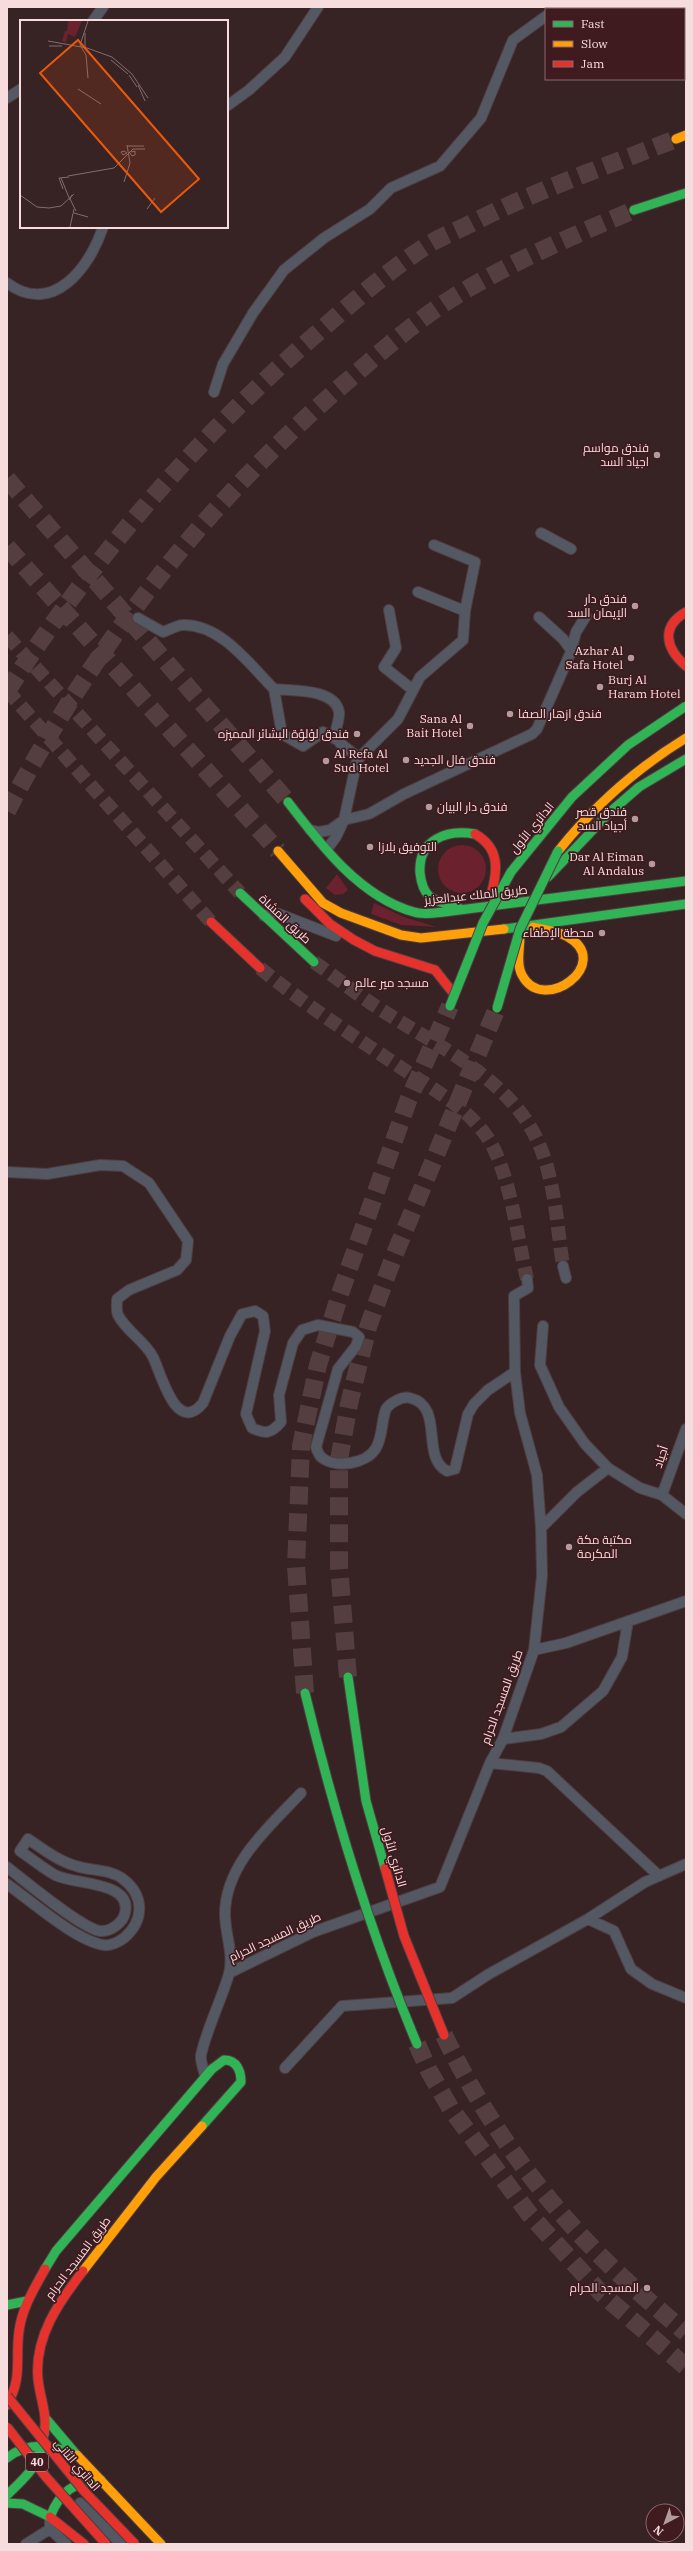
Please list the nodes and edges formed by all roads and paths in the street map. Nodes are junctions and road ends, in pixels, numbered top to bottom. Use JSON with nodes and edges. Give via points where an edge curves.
{"nodes":[{"id":1,"x":103,"y":7,"type":"edge"},
{"id":2,"x":318,"y":7,"type":"edge"},
{"id":3,"x":545,"y":17,"type":"edge"},
{"id":4,"x":94,"y":20,"type":"edge"},
{"id":5,"x":20,"y":90,"type":"edge"},
{"id":6,"x":7,"y":98,"type":"edge"},
{"id":7,"x":228,"y":105,"type":"edge"},
{"id":8,"x":686,"y":135,"type":"edge"},
{"id":9,"x":676,"y":139,"type":"tunnel mouth"},
{"id":10,"x":686,"y":193,"type":"edge"},
{"id":11,"x":634,"y":210,"type":"tunnel mouth"},
{"id":12,"x":103,"y":228,"type":"edge"},
{"id":13,"x":7,"y":283,"type":"edge"},
{"id":14,"x":214,"y":392,"type":"dead end"},
{"id":15,"x":541,"y":533,"type":"dead end"},
{"id":16,"x":434,"y":545,"type":"dead end"},
{"id":17,"x":571,"y":549,"type":"dead end"},
{"id":18,"x":418,"y":592,"type":"dead end"},
{"id":19,"x":389,"y":610,"type":"dead end"},
{"id":20,"x":465,"y":611,"type":"junction"},
{"id":21,"x":686,"y":612,"type":"edge"},
{"id":22,"x":586,"y":616,"type":"dead end"},
{"id":23,"x":539,"y":617,"type":"dead end"},
{"id":24,"x":138,"y":618,"type":"tunnel mouth"},
{"id":25,"x":571,"y":650,"type":"junction"},
{"id":26,"x":686,"y":666,"type":"edge"},
{"id":27,"x":274,"y":689,"type":"junction"},
{"id":28,"x":413,"y":690,"type":"junction"},
{"id":29,"x":686,"y":706,"type":"edge"},
{"id":30,"x":686,"y":738,"type":"edge"},
{"id":31,"x":340,"y":742,"type":"junction"},
{"id":32,"x":359,"y":758,"type":"junction"},
{"id":33,"x":686,"y":759,"type":"edge"},
{"id":34,"x":288,"y":802,"type":"tunnel mouth"},
{"id":35,"x":344,"y":820,"type":"junction"},
{"id":36,"x":309,"y":830,"type":"junction"},
{"id":37,"x":327,"y":849,"type":"junction"},
{"id":38,"x":283,"y":873,"type":"dead end"},
{"id":39,"x":686,"y":881,"type":"edge"},
{"id":40,"x":297,"y":890,"type":"dead end"},
{"id":41,"x":240,"y":893,"type":"tunnel mouth"},
{"id":42,"x":538,"y":893,"type":"junction"},
{"id":43,"x":686,"y":904,"type":"edge"},
{"id":44,"x":466,"y":909,"type":"junction"},
{"id":45,"x":264,"y":916,"type":"junction"},
{"id":46,"x":211,"y":922,"type":"tunnel mouth"},
{"id":47,"x":483,"y":923,"type":"junction"},
{"id":48,"x":520,"y":927,"type":"junction"},
{"id":49,"x":354,"y":940,"type":"junction"},
{"id":50,"x":314,"y":962,"type":"tunnel mouth"},
{"id":51,"x":260,"y":968,"type":"tunnel mouth"},
{"id":52,"x":454,"y":994,"type":"junction"},
{"id":53,"x":450,"y":1006,"type":"tunnel mouth"},
{"id":54,"x":497,"y":1008,"type":"tunnel mouth"},
{"id":55,"x":7,"y":1172,"type":"edge"},
{"id":56,"x":563,"y":1266,"type":"tunnel mouth"},
{"id":57,"x":566,"y":1278,"type":"dead end"},
{"id":58,"x":527,"y":1283,"type":"dead end"},
{"id":59,"x":543,"y":1326,"type":"dead end"},
{"id":60,"x":515,"y":1372,"type":"junction"},
{"id":61,"x":686,"y":1429,"type":"edge"},
{"id":62,"x":608,"y":1468,"type":"junction"},
{"id":63,"x":662,"y":1495,"type":"junction"},
{"id":64,"x":686,"y":1514,"type":"edge"},
{"id":65,"x":541,"y":1528,"type":"junction"},
{"id":66,"x":686,"y":1601,"type":"edge"},
{"id":67,"x":628,"y":1621,"type":"junction"},
{"id":68,"x":534,"y":1650,"type":"junction"},
{"id":69,"x":348,"y":1677,"type":"tunnel mouth"},
{"id":70,"x":305,"y":1693,"type":"tunnel mouth"},
{"id":71,"x":503,"y":1739,"type":"junction"},
{"id":72,"x":490,"y":1763,"type":"junction"},
{"id":73,"x":301,"y":1793,"type":"dead end"},
{"id":74,"x":686,"y":1864,"type":"edge"},
{"id":75,"x":7,"y":1867,"type":"edge"},
{"id":76,"x":659,"y":1876,"type":"junction"},
{"id":77,"x":7,"y":1884,"type":"edge"},
{"id":78,"x":588,"y":1918,"type":"junction"},
{"id":79,"x":229,"y":1973,"type":"junction"},
{"id":80,"x":686,"y":1998,"type":"edge"},
{"id":81,"x":444,"y":2035,"type":"tunnel mouth"},
{"id":82,"x":417,"y":2044,"type":"tunnel mouth"},
{"id":83,"x":285,"y":2068,"type":"dead end"},
{"id":84,"x":205,"y":2076,"type":"junction"},
{"id":85,"x":27,"y":2301,"type":"junction"},
{"id":86,"x":7,"y":2305,"type":"edge"},
{"id":87,"x":7,"y":2396,"type":"edge"},
{"id":88,"x":7,"y":2405,"type":"edge"},
{"id":89,"x":47,"y":2420,"type":"junction"},
{"id":90,"x":7,"y":2427,"type":"edge"},
{"id":91,"x":42,"y":2446,"type":"junction"},
{"id":92,"x":76,"y":2455,"type":"junction"},
{"id":93,"x":7,"y":2458,"type":"edge"},
{"id":94,"x":101,"y":2480,"type":"junction"},
{"id":95,"x":67,"y":2489,"type":"junction"},
{"id":96,"x":7,"y":2495,"type":"edge"},
{"id":97,"x":7,"y":2503,"type":"edge"},
{"id":98,"x":50,"y":2517,"type":"junction"},
{"id":99,"x":50,"y":2529,"type":"junction"},
{"id":100,"x":26,"y":2544,"type":"edge"},
{"id":101,"x":66,"y":2544,"type":"edge"},
{"id":102,"x":84,"y":2544,"type":"edge"},
{"id":103,"x":106,"y":2544,"type":"edge"},
{"id":104,"x":121,"y":2544,"type":"edge"},
{"id":105,"x":135,"y":2544,"type":"edge"},
{"id":106,"x":162,"y":2544,"type":"edge"}],
"edges":[{"from":1,"to":4,"type":"street"},
{"from":2,"to":7,"type":"street","via":[[285,57]]},
{"from":3,"to":14,"type":"street","via":[[513,40],[481,118],[440,166],[391,188],[370,209],[324,238],[284,270],[253,312],[222,364]]},
{"from":5,"to":6,"type":"street"},
{"from":8,"to":9,"type":"main road"},
{"from":10,"to":11,"type":"main road"},
{"from":12,"to":13,"type":"street","via":[[96,248],[84,267],[67,284],[50,292],[33,293],[14,288]]},
{"from":15,"to":17,"type":"street"},
{"from":16,"to":20,"type":"street","via":[[475,562]]},
{"from":18,"to":20,"type":"street"},
{"from":19,"to":28,"type":"street","via":[[396,648],[384,667]]},
{"from":20,"to":28,"type":"street","via":[[463,640],[420,677]]},
{"from":21,"to":26,"type":"main road","via":[[678,616],[672,624],[668,643],[672,654]]},
{"from":22,"to":25,"type":"street","via":[[576,632]]},
{"from":23,"to":25,"type":"street"},
{"from":24,"to":27,"type":"street","via":[[163,632],[183,625],[212,631],[239,653]]},
{"from":25,"to":35,"type":"street","via":[[537,729],[532,734],[404,794],[369,814]]},
{"from":27,"to":31,"type":"street","via":[[305,690],[322,695],[335,704],[339,713],[334,734]]},
{"from":27,"to":31,"type":"street","via":[[282,734],[303,746],[323,732]]},
{"from":28,"to":32,"type":"street","via":[[398,719]]},
{"from":29,"to":47,"type":"main road","name":"الدائري الأول","bridge":true,"via":[[628,745],[572,797],[511,872]]},
{"from":30,"to":42,"type":"main road","bridge":true,"via":[[640,770],[595,807],[558,851]]},
{"from":31,"to":32,"type":"street"},
{"from":32,"to":35,"type":"street"},
{"from":33,"to":42,"type":"main road","bridge":true,"via":[[639,787],[609,813],[560,864]]},
{"from":34,"to":36,"type":"main road","name":"طريق الملك عبدالعزيز"},
{"from":35,"to":36,"type":"street","via":[[330,830]]},
{"from":35,"to":37,"type":"street"},
{"from":36,"to":37,"type":"main road","name":"طريق الملك عبدالعزيز"},
{"from":37,"to":44,"type":"main road","name":"طريق الملك عبدالعزيز","via":[[362,885],[389,902],[415,913]]},
{"from":38,"to":48,"type":"main road","via":[[278,851],[323,903],[341,913],[401,935],[420,938],[450,936]]},
{"from":39,"to":44,"type":"main road","name":"طريق الملك عبدالعزيز"},
{"from":40,"to":49,"type":"main road","via":[[330,924]]},
{"from":41,"to":45,"type":"main road","name":"طريق المشاة"},
{"from":42,"to":48,"type":"main road","bridge":true},
{"from":43,"to":48,"type":"main road"},
{"from":44,"to":47,"type":"main road","bridge":true,"via":[[439,902],[425,891],[421,879],[422,853],[432,841],[459,830],[482,837],[493,848],[498,863]]},
{"from":45,"to":49,"type":"street","via":[[274,912],[335,936]]},
{"from":45,"to":50,"type":"main road","name":"طريق المشاة"},
{"from":46,"to":51,"type":"main road"},
{"from":47,"to":52,"type":"main road","name":"الدائري الأول","bridge":true},
{"from":48,"to":48,"type":"main road","bridge":true,"via":[[520,964],[524,979],[532,986],[546,991],[557,991],[576,979],[583,958],[579,948],[570,938]]},
{"from":48,"to":54,"type":"main road","bridge":true},
{"from":49,"to":52,"type":"main road","via":[[380,953],[435,970]]},
{"from":52,"to":53,"type":"main road","name":"الدائري الأول","bridge":true},
{"from":55,"to":60,"type":"street","via":[[46,1174],[100,1165],[123,1166],[149,1183],[188,1241],[186,1260],[176,1270],[128,1290],[117,1299],[117,1314],[152,1356],[167,1395],[179,1408],[189,1412],[199,1409],[203,1403],[230,1336],[242,1314],[255,1311],[263,1316],[265,1331],[246,1414],[252,1428],[263,1433],[274,1431],[281,1422],[279,1395],[293,1344],[302,1330],[318,1325],[353,1332],[359,1337],[356,1346],[338,1369],[316,1446],[320,1456],[330,1462],[348,1464],[376,1450],[387,1409],[396,1400],[408,1397],[418,1401],[428,1412],[436,1462],[447,1471],[455,1469],[468,1414],[474,1404]]},
{"from":56,"to":57,"type":"street"},
{"from":58,"to":60,"type":"street","name":"طريق المسجد الحرام","via":[[514,1296]]},
{"from":59,"to":62,"type":"street","via":[[540,1365],[556,1400],[585,1444]]},
{"from":60,"to":65,"type":"street","name":"طريق المسجد الحرام","via":[[520,1413],[537,1475]]},
{"from":61,"to":63,"type":"street","name":"أجياد"},
{"from":62,"to":63,"type":"street","via":[[640,1488]]},
{"from":62,"to":65,"type":"street","via":[[577,1492]]},
{"from":63,"to":64,"type":"street"},
{"from":65,"to":68,"type":"street","name":"طريق المسجد الحرام","via":[[542,1576]]},
{"from":66,"to":67,"type":"street"},
{"from":67,"to":68,"type":"street","via":[[566,1643]]},
{"from":67,"to":71,"type":"street","via":[[622,1657],[603,1691],[561,1727],[541,1734]]},
{"from":68,"to":71,"type":"street","name":"طريق المسجد الحرام"},
{"from":69,"to":81,"type":"main road","name":"الدائري الأول","bridge":true,"via":[[366,1801],[404,1936]]},
{"from":70,"to":82,"type":"main road","bridge":true,"via":[[324,1777],[362,1898],[390,1983]]},
{"from":71,"to":72,"type":"street","name":"طريق المسجد الحرام"},
{"from":72,"to":76,"type":"street","via":[[547,1771]]},
{"from":72,"to":79,"type":"street","name":"طريق المسجد الحرام","via":[[440,1887],[313,1932]]},
{"from":73,"to":79,"type":"street","via":[[265,1831],[238,1866],[227,1894],[224,1914],[230,1949]]},
{"from":74,"to":76,"type":"street"},
{"from":75,"to":77,"type":"street","via":[[82,1922],[99,1931],[110,1930],[120,1922],[126,1913],[124,1900],[117,1892],[108,1886],[76,1883],[56,1875],[20,1851],[28,1840],[54,1857],[76,1866],[107,1872],[122,1878],[131,1888],[139,1904],[139,1920],[130,1933],[120,1941],[106,1946],[87,1941]]},
{"from":76,"to":78,"type":"street"},
{"from":78,"to":80,"type":"street","via":[[614,1932],[631,1969],[652,1984]]},
{"from":78,"to":83,"type":"street","via":[[452,1998],[342,2006]]},
{"from":79,"to":84,"type":"street","via":[[201,2057]]},
{"from":84,"to":85,"type":"main road","name":"طريق المسجد الحرام","via":[[56,2251]]},
{"from":84,"to":89,"type":"main road","name":"طريق المسجد الحرام","via":[[219,2062],[231,2060],[242,2072],[241,2082],[156,2177],[66,2293],[50,2319],[40,2348],[38,2379]]},
{"from":85,"to":86,"type":"main road"},
{"from":85,"to":88,"type":"main road","name":"طريق المسجد الحرام","via":[[19,2331],[19,2372],[16,2391]]},
{"from":87,"to":105,"type":"main road","name":"الدائري الثاني","bridge":true,"via":[[69,2475]]},
{"from":89,"to":91,"type":"main road","name":"طريق المسجد الحرام","number":"40"},
{"from":89,"to":92,"type":"main road"},
{"from":90,"to":103,"type":"main road","bridge":true,"via":[[46,2477]]},
{"from":91,"to":92,"type":"main road","via":[[58,2447]]},
{"from":91,"to":93,"type":"main road","via":[[30,2445]]},
{"from":91,"to":96,"type":"main road","name":"طريق المسجد الحرام","number":"40","via":[[40,2458]]},
{"from":92,"to":94,"type":"main road"},
{"from":94,"to":95,"type":"main road","via":[[82,2480]]},
{"from":94,"to":106,"type":"main road"},
{"from":95,"to":98,"type":"main road","via":[[55,2501]]},
{"from":95,"to":104,"type":"street"},
{"from":97,"to":98,"type":"main road","via":[[23,2504]]},
{"from":98,"to":99,"type":"street"},
{"from":98,"to":102,"type":"main road"},
{"from":99,"to":100,"type":"street"},
{"from":99,"to":101,"type":"street"}]}
